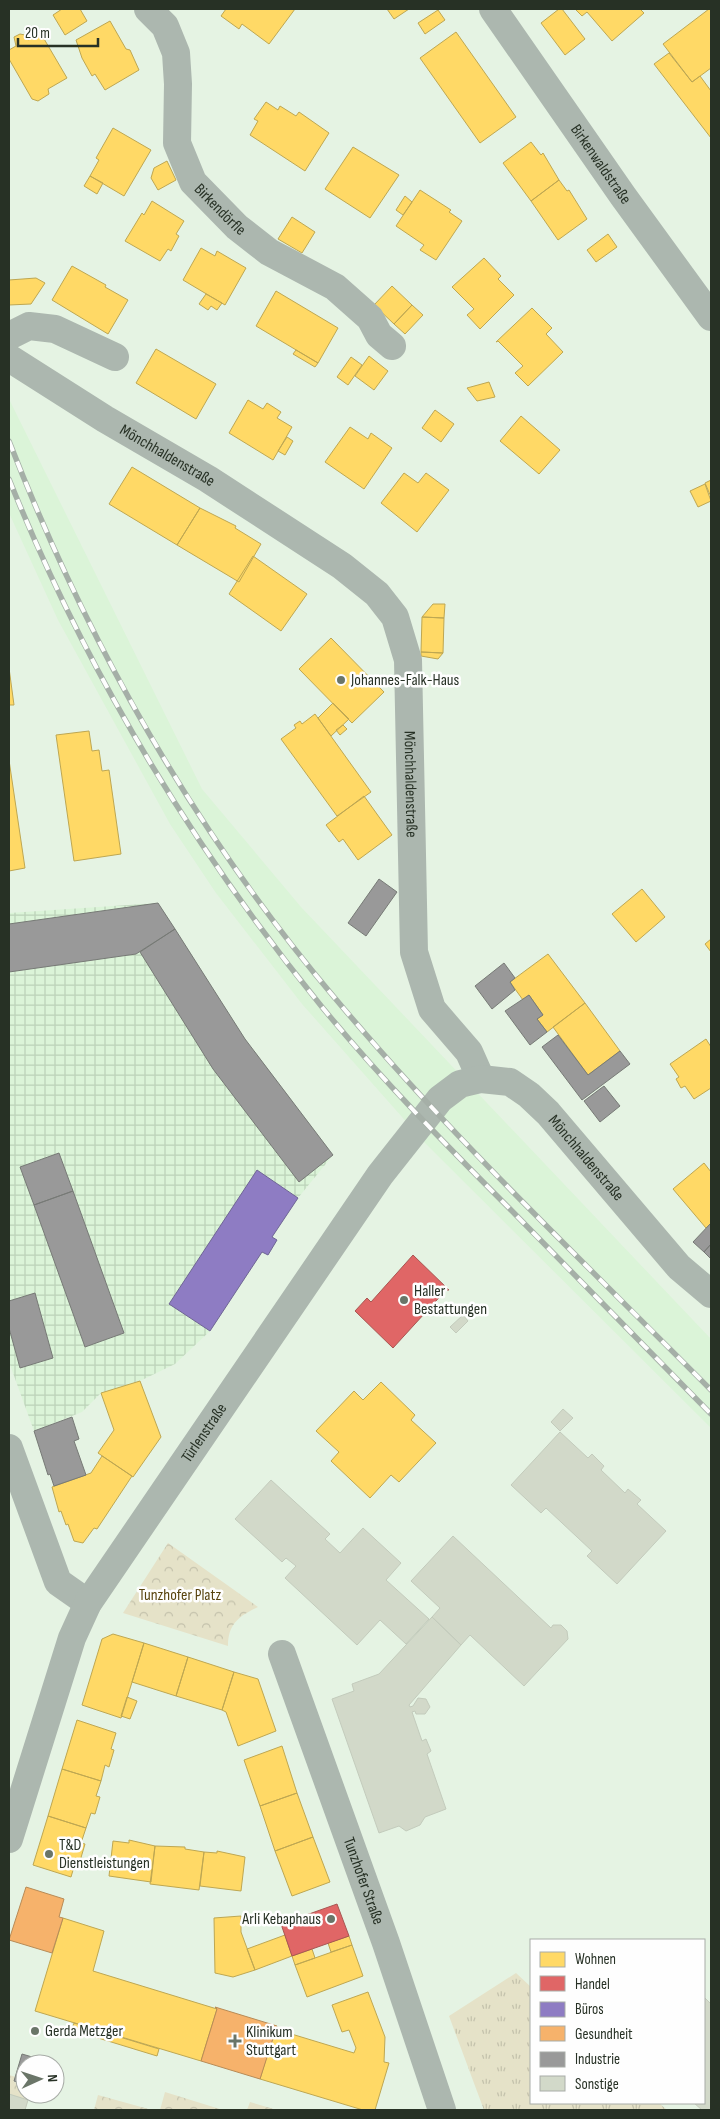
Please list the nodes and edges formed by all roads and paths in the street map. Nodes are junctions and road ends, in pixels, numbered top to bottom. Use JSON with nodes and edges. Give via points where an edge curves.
{"nodes":[{"id":1,"x":148,"y":9,"type":"edge"},
{"id":2,"x":493,"y":9,"type":"edge"},
{"id":3,"x":711,"y":317,"type":"edge"},
{"id":4,"x":9,"y":336,"type":"edge"},
{"id":5,"x":392,"y":346,"type":"dead end"},
{"id":6,"x":115,"y":357,"type":"dead end"},
{"id":7,"x":9,"y":358,"type":"edge"},
{"id":8,"x":481,"y":1079,"type":"junction"},
{"id":9,"x":711,"y":1294,"type":"edge"},
{"id":10,"x":9,"y":1448,"type":"edge"},
{"id":11,"x":88,"y":1602,"type":"junction"},
{"id":12,"x":282,"y":1654,"type":"dead end"},
{"id":13,"x":9,"y":1839,"type":"edge"},
{"id":14,"x":442,"y":2110,"type":"edge"}],
"edges":[{"from":1,"to":5,"type":"street","name":"Birkendörfle","via":[[165,26],[176,54],[177,143],[193,182],[238,227],[269,252],[335,287],[370,318],[380,335]]},
{"from":2,"to":3,"type":"street","name":"Birkenwaldstraße"},
{"from":4,"to":6,"type":"street","via":[[29,326],[55,328]]},
{"from":7,"to":8,"type":"street","name":"Mönchhaldenstraße","via":[[104,419],[208,479],[342,566],[378,594],[395,617],[408,660],[414,952],[432,1009],[470,1052]]},
{"from":8,"to":9,"type":"street","name":"Mönchhaldenstraße","via":[[510,1082],[548,1112],[679,1267]]},
{"from":8,"to":11,"type":"street","name":"Türlenstraße","via":[[460,1084],[440,1098],[380,1175]]},
{"from":10,"to":11,"type":"street","via":[[58,1582]]},
{"from":11,"to":13,"type":"street","name":"Türlenstraße","via":[[72,1638]]},
{"from":12,"to":14,"type":"street","name":"Tunzhofer Straße"}]}
